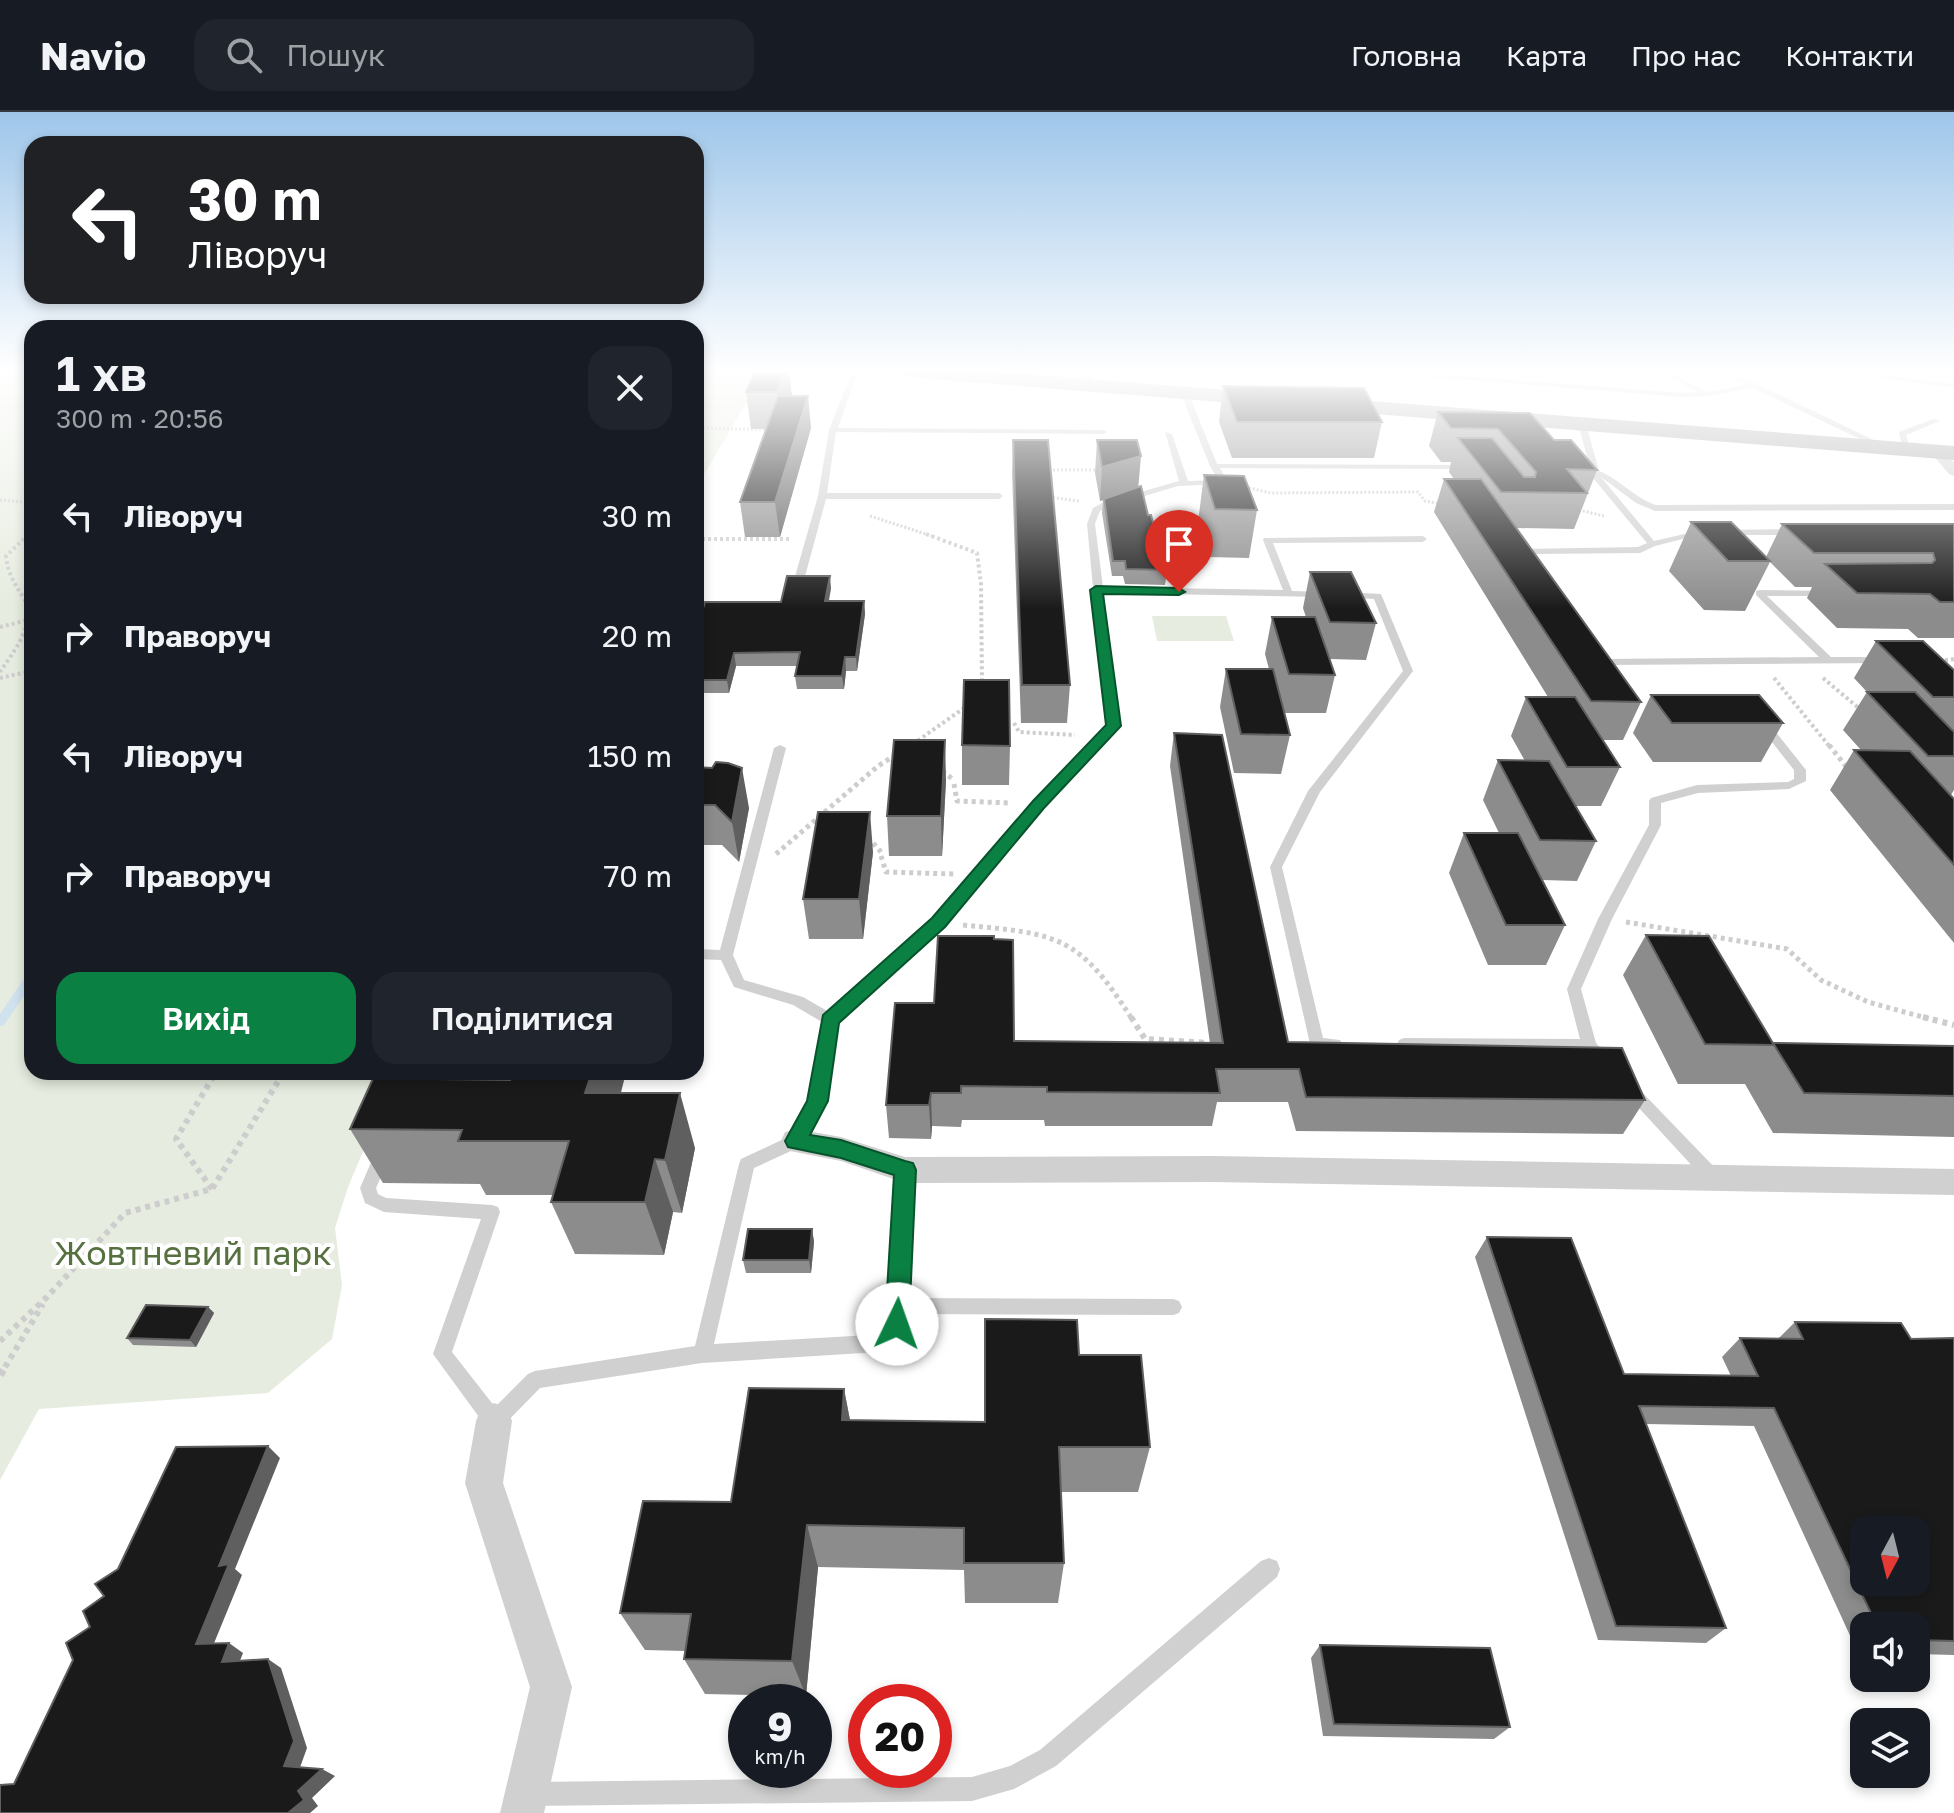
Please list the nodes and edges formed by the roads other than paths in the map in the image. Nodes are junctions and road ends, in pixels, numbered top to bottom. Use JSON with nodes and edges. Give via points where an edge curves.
{"nodes":[{"id":1,"x":830,"y":450,"type":"edge"},
{"id":2,"x":1173,"y":450,"type":"edge"},
{"id":3,"x":1208,"y":450,"type":"edge"},
{"id":4,"x":1589,"y":450,"type":"edge"},
{"id":5,"x":1913,"y":450,"type":"edge"},
{"id":6,"x":1946,"y":453,"type":"edge"},
{"id":7,"x":1214,"y":466,"type":"junction"},
{"id":8,"x":1469,"y":467,"type":"edge"},
{"id":9,"x":1954,"y":471,"type":"edge"},
{"id":10,"x":1595,"y":472,"type":"junction"},
{"id":11,"x":1184,"y":483,"type":"junction"},
{"id":12,"x":822,"y":496,"type":"junction"},
{"id":13,"x":999,"y":496,"type":"dead end"},
{"id":14,"x":1954,"y":507,"type":"edge"},
{"id":15,"x":1813,"y":532,"type":"edge"},
{"id":16,"x":1423,"y":539,"type":"dead end"},
{"id":17,"x":1652,"y":544,"type":"junction"},
{"id":18,"x":1544,"y":576,"type":"edge"},
{"id":19,"x":799,"y":580,"type":"edge"},
{"id":20,"x":1096,"y":590,"type":"junction"},
{"id":21,"x":1833,"y":593,"type":"edge"},
{"id":22,"x":1289,"y":594,"type":"junction"},
{"id":23,"x":1596,"y":649,"type":"edge"},
{"id":24,"x":1826,"y":658,"type":"junction"},
{"id":25,"x":1934,"y":661,"type":"edge"},
{"id":26,"x":1605,"y":662,"type":"junction"},
{"id":27,"x":1613,"y":673,"type":"edge"},
{"id":28,"x":1748,"y":716,"type":"edge"},
{"id":29,"x":780,"y":748,"type":"dead end"},
{"id":30,"x":704,"y":954,"type":"edge"},
{"id":31,"x":726,"y":955,"type":"junction"},
{"id":32,"x":830,"y":1020,"type":"junction"},
{"id":33,"x":1349,"y":1044,"type":"edge"},
{"id":34,"x":1397,"y":1044,"type":"edge"},
{"id":35,"x":1589,"y":1045,"type":"junction"},
{"id":36,"x":1609,"y":1067,"type":"edge"},
{"id":37,"x":1620,"y":1078,"type":"edge"},
{"id":38,"x":796,"y":1141,"type":"junction"},
{"id":39,"x":387,"y":1144,"type":"edge"},
{"id":40,"x":905,"y":1170,"type":"junction"},
{"id":41,"x":1713,"y":1177,"type":"junction"},
{"id":42,"x":1954,"y":1182,"type":"edge"},
{"id":43,"x":898,"y":1306,"type":"junction"},
{"id":44,"x":1173,"y":1307,"type":"dead end"},
{"id":45,"x":702,"y":1354,"type":"junction"},
{"id":46,"x":494,"y":1421,"type":"junction"},
{"id":47,"x":1269,"y":1569,"type":"dead end"},
{"id":48,"x":524,"y":1804,"type":"edge"}],
"edges":[{"from":1,"to":12,"type":"lane"},
{"from":2,"to":11,"type":"lane"},
{"from":3,"to":7,"type":"lane"},
{"from":4,"to":10,"type":"lane"},
{"from":5,"to":6,"type":"main road"},
{"from":6,"to":9,"type":"street"},
{"from":7,"to":8,"type":"lane"},
{"from":7,"to":11,"type":"lane","via":[[1224,482]]},
{"from":10,"to":14,"type":"lane","via":[[1613,478],[1642,505],[1655,508]]},
{"from":10,"to":17,"type":"lane"},
{"from":11,"to":20,"type":"lane","via":[[1096,510],[1091,524]]},
{"from":12,"to":13,"type":"lane"},
{"from":12,"to":19,"type":"lane"},
{"from":15,"to":17,"type":"lane","via":[[1703,533]]},
{"from":16,"to":22,"type":"lane","via":[[1267,540]]},
{"from":17,"to":18,"type":"lane","via":[[1640,550],[1527,551]]},
{"from":20,"to":22,"type":"lane"},
{"from":20,"to":32,"type":"lane","via":[[1114,726],[1038,805],[938,923]]},
{"from":21,"to":24,"type":"lane","via":[[1759,593]]},
{"from":22,"to":33,"type":"lane","via":[[1378,596],[1408,671],[1314,791],[1276,867],[1317,1044]]},
{"from":23,"to":26,"type":"lane"},
{"from":24,"to":25,"type":"lane"},
{"from":24,"to":26,"type":"lane"},
{"from":26,"to":27,"type":"lane"},
{"from":28,"to":35,"type":"lane","via":[[1761,721],[1800,770],[1800,781],[1697,789],[1655,801],[1655,825],[1574,989]]},
{"from":29,"to":31,"type":"lane"},
{"from":30,"to":31,"type":"lane"},
{"from":31,"to":32,"type":"lane","via":[[739,983],[798,1001]]},
{"from":32,"to":38,"type":"lane","via":[[818,1101]]},
{"from":34,"to":35,"type":"lane"},
{"from":35,"to":36,"type":"lane"},
{"from":37,"to":41,"type":"lane"},
{"from":38,"to":40,"type":"street"},
{"from":38,"to":45,"type":"lane","via":[[747,1164]]},
{"from":39,"to":46,"type":"lane","via":[[368,1188],[371,1198],[384,1205],[492,1212],[442,1354]]},
{"from":40,"to":41,"type":"street"},
{"from":40,"to":43,"type":"lane"},
{"from":41,"to":42,"type":"street"},
{"from":43,"to":44,"type":"lane"},
{"from":43,"to":45,"type":"lane","via":[[896,1342]]},
{"from":45,"to":46,"type":"lane","via":[[535,1380]]},
{"from":46,"to":48,"type":"street","via":[[484,1483],[551,1687]]},
{"from":47,"to":48,"type":"lane","via":[[1048,1758],[1014,1777],[972,1789]]}]}
